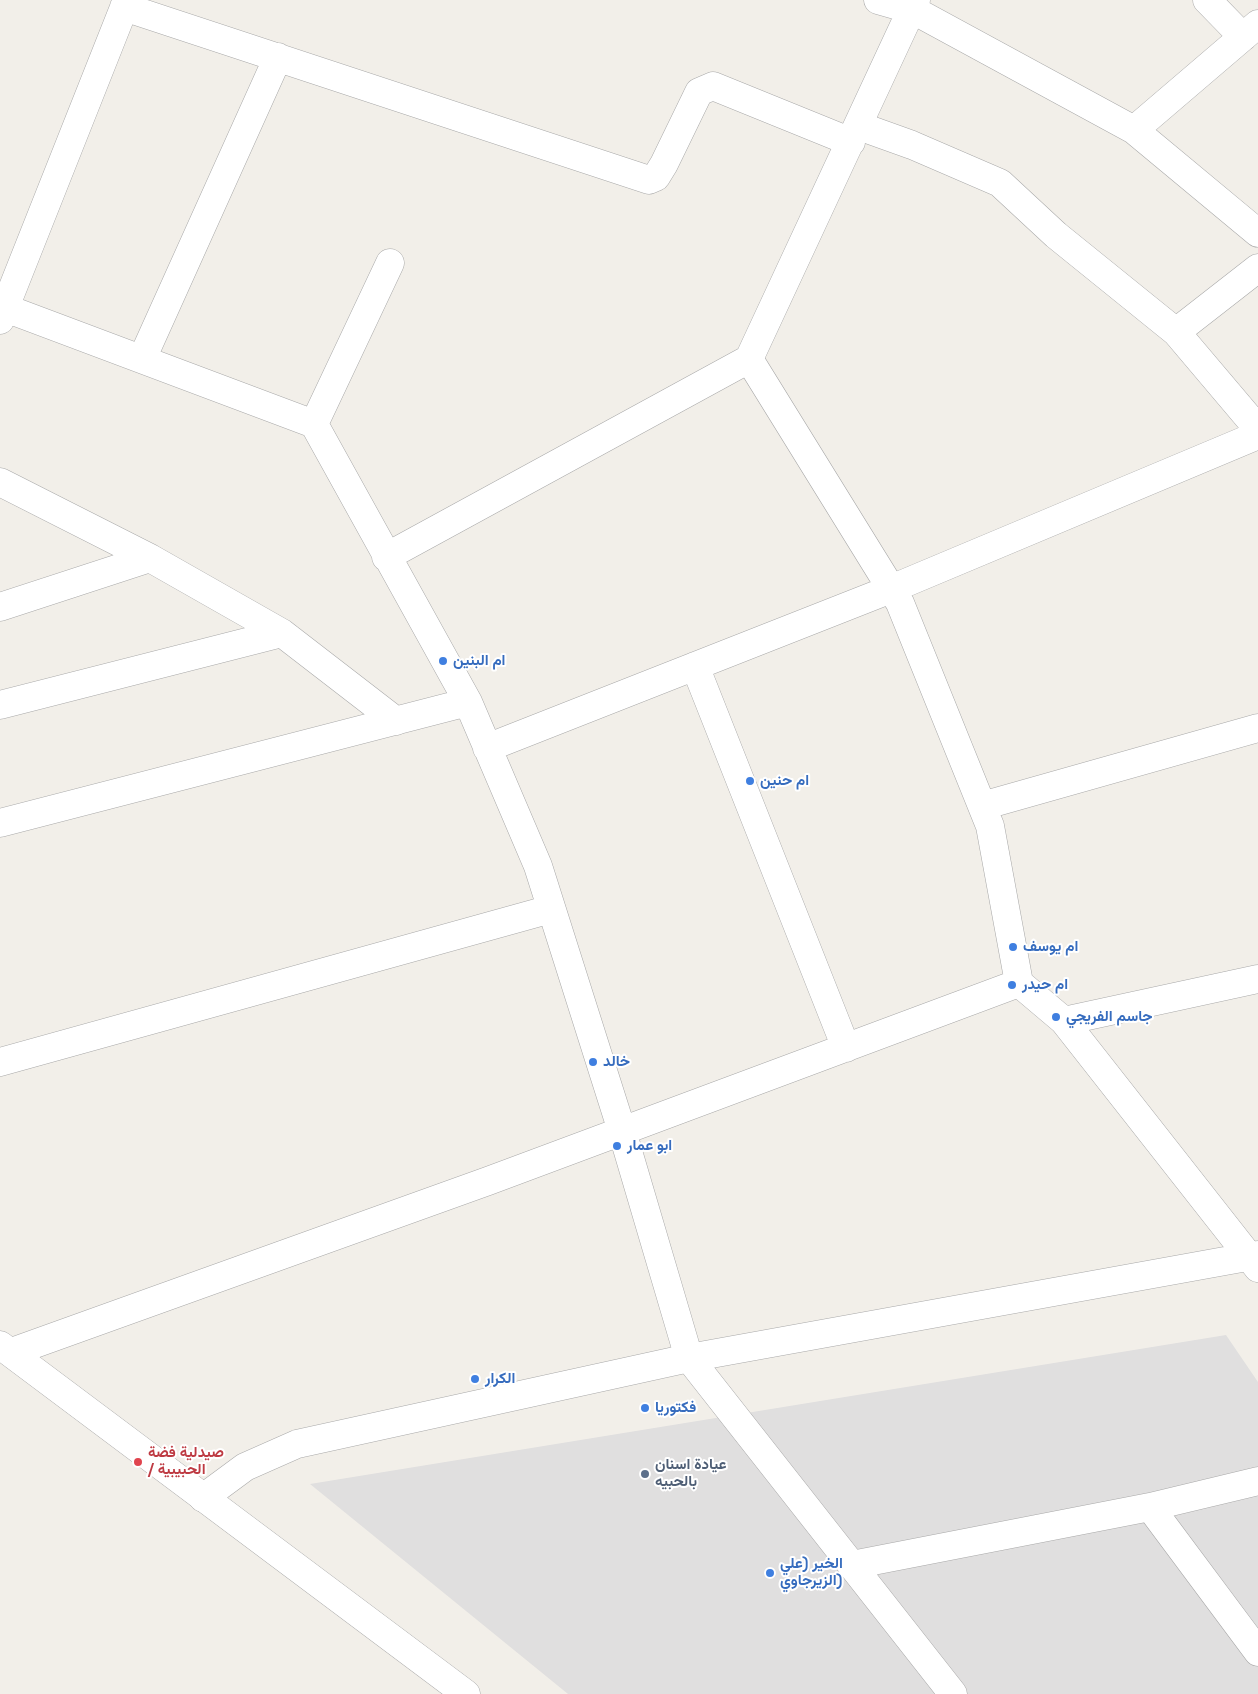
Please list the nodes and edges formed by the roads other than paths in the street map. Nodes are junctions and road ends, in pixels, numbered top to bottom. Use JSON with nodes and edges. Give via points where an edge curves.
{"nodes":[{"id":1,"x":878,"y":0,"type":"edge"},
{"id":2,"x":1207,"y":0,"type":"edge"},
{"id":3,"x":125,"y":3,"type":"edge"},
{"id":4,"x":914,"y":5,"type":"edge"},
{"id":5,"x":1250,"y":31,"type":"edge"},
{"id":6,"x":278,"y":57,"type":"junction"},
{"id":7,"x":1134,"y":130,"type":"junction"},
{"id":8,"x":855,"y":134,"type":"junction"},
{"id":9,"x":1258,"y":233,"type":"edge"},
{"id":10,"x":390,"y":263,"type":"dead end"},
{"id":11,"x":1258,"y":268,"type":"edge"},
{"id":12,"x":3,"y":314,"type":"edge"},
{"id":13,"x":1176,"y":332,"type":"junction"},
{"id":14,"x":142,"y":359,"type":"junction"},
{"id":15,"x":749,"y":360,"type":"junction"},
{"id":16,"x":314,"y":424,"type":"junction"},
{"id":17,"x":1258,"y":429,"type":"edge"},
{"id":18,"x":1258,"y":435,"type":"edge"},
{"id":19,"x":0,"y":482,"type":"edge"},
{"id":20,"x":386,"y":556,"type":"junction"},
{"id":21,"x":150,"y":558,"type":"junction"},
{"id":22,"x":891,"y":589,"type":"junction"},
{"id":23,"x":0,"y":607,"type":"edge"},
{"id":24,"x":282,"y":633,"type":"junction"},
{"id":25,"x":695,"y":666,"type":"junction"},
{"id":26,"x":468,"y":702,"type":"junction"},
{"id":27,"x":0,"y":705,"type":"edge"},
{"id":28,"x":396,"y":720,"type":"junction"},
{"id":29,"x":1258,"y":728,"type":"edge"},
{"id":30,"x":487,"y":748,"type":"junction"},
{"id":31,"x":982,"y":806,"type":"junction"},
{"id":32,"x":0,"y":823,"type":"edge"},
{"id":33,"x":552,"y":909,"type":"junction"},
{"id":34,"x":1258,"y":979,"type":"edge"},
{"id":35,"x":1019,"y":982,"type":"junction"},
{"id":36,"x":1064,"y":1021,"type":"junction"},
{"id":37,"x":846,"y":1048,"type":"junction"},
{"id":38,"x":0,"y":1062,"type":"edge"},
{"id":39,"x":622,"y":1131,"type":"junction"},
{"id":40,"x":1255,"y":1260,"type":"edge"},
{"id":41,"x":6,"y":1348,"type":"edge"},
{"id":42,"x":689,"y":1358,"type":"junction"},
{"id":43,"x":1258,"y":1481,"type":"edge"},
{"id":44,"x":203,"y":1498,"type":"junction"},
{"id":45,"x":1150,"y":1507,"type":"junction"},
{"id":46,"x":852,"y":1565,"type":"junction"},
{"id":47,"x":1258,"y":1652,"type":"edge"},
{"id":48,"x":466,"y":1694,"type":"edge"},
{"id":49,"x":953,"y":1694,"type":"edge"}],
"edges":[{"from":1,"to":4,"type":"street"},
{"from":2,"to":5,"type":"street"},
{"from":3,"to":6,"type":"street"},
{"from":3,"to":12,"type":"street"},
{"from":4,"to":7,"type":"street"},
{"from":4,"to":8,"type":"street"},
{"from":5,"to":7,"type":"street"},
{"from":6,"to":8,"type":"street","via":[[649,180],[656,177],[664,164],[699,92],[713,86]]},
{"from":6,"to":14,"type":"street"},
{"from":7,"to":9,"type":"street"},
{"from":8,"to":13,"type":"street","via":[[912,145],[1000,183],[1056,235]]},
{"from":8,"to":15,"type":"street"},
{"from":10,"to":16,"type":"street"},
{"from":11,"to":13,"type":"street"},
{"from":12,"to":14,"type":"street"},
{"from":13,"to":17,"type":"street"},
{"from":14,"to":16,"type":"street"},
{"from":15,"to":20,"type":"street"},
{"from":15,"to":22,"type":"street"},
{"from":16,"to":20,"type":"street"},
{"from":18,"to":22,"type":"street"},
{"from":19,"to":21,"type":"street"},
{"from":20,"to":26,"type":"street"},
{"from":21,"to":23,"type":"street"},
{"from":21,"to":24,"type":"street"},
{"from":22,"to":25,"type":"street"},
{"from":22,"to":31,"type":"street","via":[[900,603]]},
{"from":24,"to":27,"type":"street"},
{"from":24,"to":28,"type":"street"},
{"from":25,"to":30,"type":"street"},
{"from":25,"to":37,"type":"street"},
{"from":26,"to":28,"type":"street"},
{"from":26,"to":30,"type":"street"},
{"from":28,"to":32,"type":"street"},
{"from":29,"to":31,"type":"street"},
{"from":30,"to":33,"type":"street","via":[[538,866]]},
{"from":31,"to":35,"type":"street","via":[[990,826]]},
{"from":33,"to":38,"type":"street"},
{"from":33,"to":39,"type":"street"},
{"from":34,"to":36,"type":"street"},
{"from":35,"to":36,"type":"street"},
{"from":35,"to":37,"type":"street"},
{"from":36,"to":40,"type":"street"},
{"from":37,"to":39,"type":"street"},
{"from":39,"to":41,"type":"street"},
{"from":39,"to":42,"type":"street"},
{"from":40,"to":42,"type":"street"},
{"from":41,"to":44,"type":"street"},
{"from":42,"to":44,"type":"street","via":[[297,1444],[245,1467]]},
{"from":42,"to":46,"type":"street"},
{"from":43,"to":45,"type":"street"},
{"from":44,"to":48,"type":"street"},
{"from":45,"to":46,"type":"street"},
{"from":45,"to":47,"type":"street"},
{"from":46,"to":49,"type":"street"}]}
